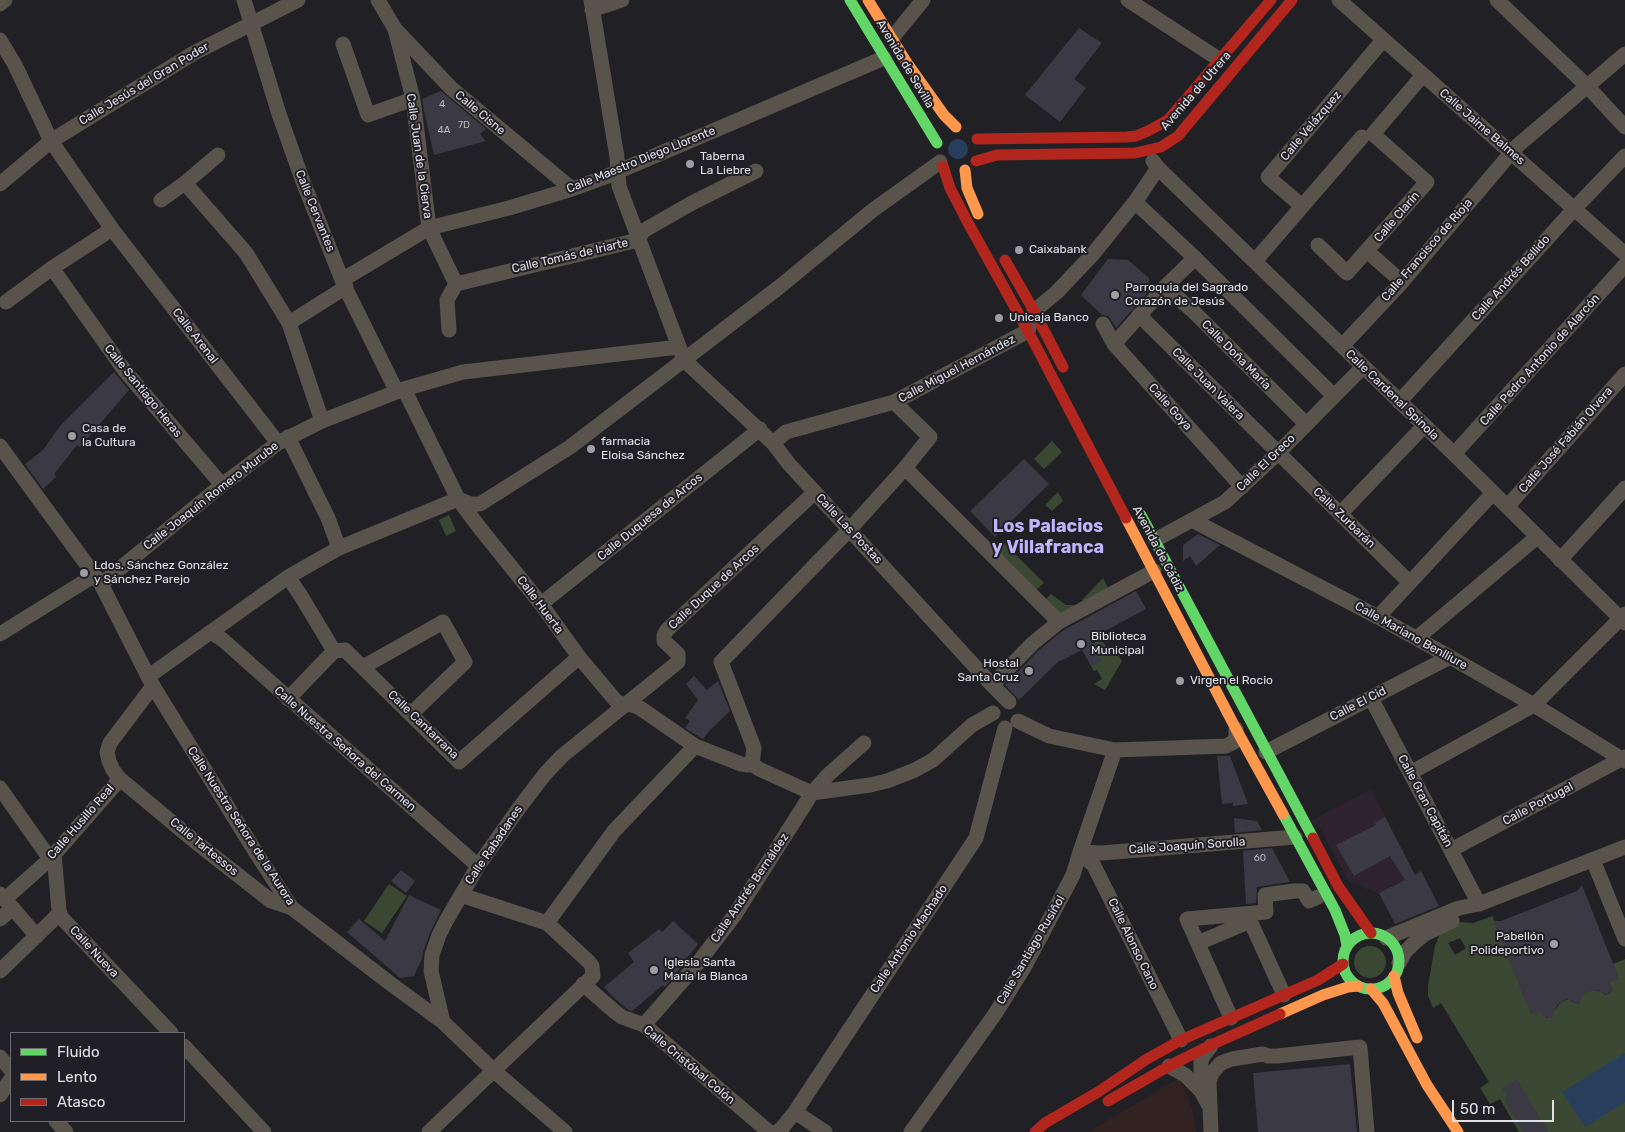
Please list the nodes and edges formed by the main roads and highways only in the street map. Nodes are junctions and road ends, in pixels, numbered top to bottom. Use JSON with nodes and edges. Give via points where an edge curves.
{"nodes":[{"id":1,"x":850,"y":0,"type":"edge"},
{"id":2,"x":868,"y":0,"type":"edge"},
{"id":3,"x":1271,"y":0,"type":"edge"},
{"id":4,"x":1292,"y":0,"type":"edge"},
{"id":5,"x":956,"y":127,"type":"junction"},
{"id":6,"x":977,"y":139,"type":"junction"},
{"id":7,"x":937,"y":143,"type":"junction"},
{"id":8,"x":976,"y":161,"type":"junction"},
{"id":9,"x":941,"y":164,"type":"junction"},
{"id":10,"x":965,"y":170,"type":"junction"},
{"id":11,"x":984,"y":223,"type":"dead end"},
{"id":12,"x":997,"y":247,"type":"dead end"},
{"id":13,"x":1070,"y":381,"type":"dead end"},
{"id":14,"x":1138,"y":508,"type":"dead end"},
{"id":15,"x":1371,"y":933,"type":"junction"},
{"id":16,"x":1347,"y":946,"type":"junction"},
{"id":17,"x":1343,"y":964,"type":"junction"},
{"id":18,"x":1397,"y":969,"type":"junction"},
{"id":19,"x":1358,"y":986,"type":"junction"},
{"id":20,"x":1371,"y":989,"type":"junction"},
{"id":21,"x":1421,"y":1046,"type":"dead end"},
{"id":22,"x":1429,"y":1064,"type":"dead end"},
{"id":23,"x":1096,"y":1108,"type":"dead end"},
{"id":24,"x":1457,"y":1131,"type":"edge"},
{"id":25,"x":1035,"y":1132,"type":"edge"}],
"edges":[{"from":1,"to":7,"type":"main road","name":"Avenida de Sevilla"},
{"from":2,"to":5,"type":"main road","name":"Avenida de Sevilla","via":[[930,96]]},
{"from":3,"to":6,"type":"main road","name":"Avenida de Utrera","via":[[1168,120],[1141,134],[1127,137]]},
{"from":4,"to":8,"type":"main road","name":"Avenida de Utrera","via":[[1178,136],[1161,147],[1135,153],[997,155]]},
{"from":5,"to":6,"type":"main road","via":[[968,130]]},
{"from":5,"to":7,"type":"main road","via":[[944,132]]},
{"from":6,"to":8,"type":"main road","via":[[980,150]]},
{"from":7,"to":9,"type":"main road","via":[[936,152]]},
{"from":8,"to":10,"type":"main road"},
{"from":9,"to":10,"type":"main road","via":[[954,171]]},
{"from":9,"to":16,"type":"main road","name":"Avenida de Cádiz","via":[[967,221],[1236,729],[1336,910]]},
{"from":10,"to":11,"type":"main road","via":[[967,188]]},
{"from":12,"to":13,"type":"main road"},
{"from":14,"to":15,"type":"main road","name":"Avenida de Cádiz","via":[[1338,886]]},
{"from":15,"to":16,"type":"main road","via":[[1357,937]]},
{"from":15,"to":18,"type":"main road","via":[[1386,938],[1396,948]]},
{"from":16,"to":17,"type":"main road"},
{"from":17,"to":19,"type":"main road","via":[[1348,978]]},
{"from":17,"to":25,"type":"main road","via":[[1318,980],[1181,1040]]},
{"from":18,"to":20,"type":"main road","via":[[1383,986]]},
{"from":18,"to":21,"type":"main road","via":[[1398,993]]},
{"from":19,"to":20,"type":"main road"},
{"from":19,"to":23,"type":"main road","via":[[1323,994],[1211,1045]]},
{"from":20,"to":24,"type":"main road","via":[[1383,1002],[1427,1085]]},
{"from":22,"to":24,"type":"main road"}]}
